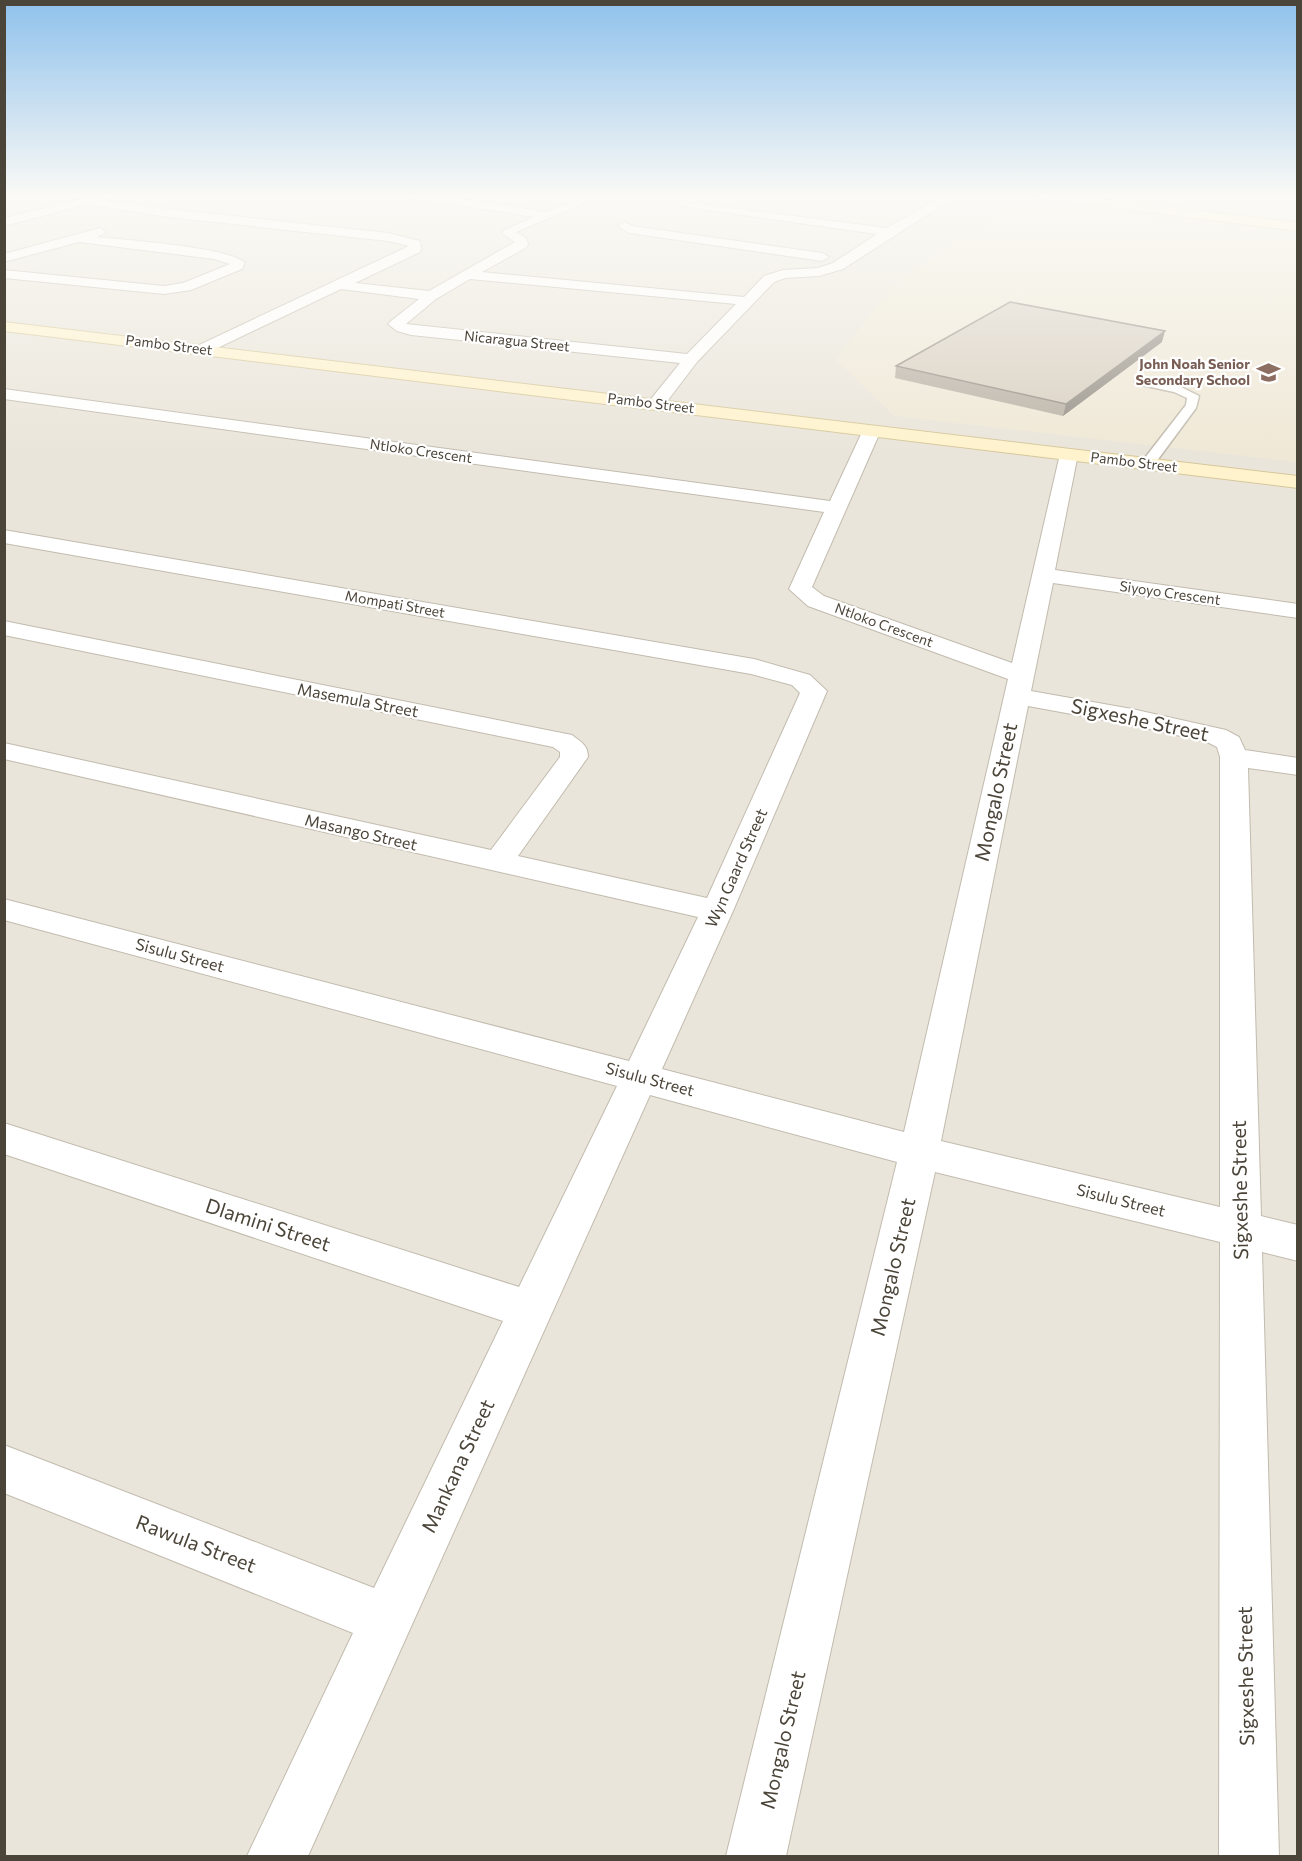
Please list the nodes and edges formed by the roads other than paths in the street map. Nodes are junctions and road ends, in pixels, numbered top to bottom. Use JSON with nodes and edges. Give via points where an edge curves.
{"nodes":[{"id":1,"x":82,"y":282,"type":"edge"},
{"id":2,"x":199,"y":282,"type":"edge"},
{"id":3,"x":346,"y":282,"type":"edge"},
{"id":4,"x":456,"y":282,"type":"edge"},
{"id":5,"x":541,"y":282,"type":"edge"},
{"id":6,"x":766,"y":282,"type":"edge"},
{"id":7,"x":339,"y":285,"type":"junction"},
{"id":8,"x":431,"y":296,"type":"junction"},
{"id":9,"x":745,"y":301,"type":"junction"},
{"id":10,"x":4,"y":326,"type":"edge"},
{"id":11,"x":203,"y":349,"type":"junction"},
{"id":12,"x":691,"y":360,"type":"junction"},
{"id":13,"x":1141,"y":382,"type":"dead end"},
{"id":14,"x":4,"y":394,"type":"edge"},
{"id":15,"x":656,"y":404,"type":"junction"},
{"id":16,"x":872,"y":430,"type":"junction"},
{"id":17,"x":1069,"y":454,"type":"junction"},
{"id":18,"x":1148,"y":464,"type":"junction"},
{"id":19,"x":1298,"y":482,"type":"edge"},
{"id":20,"x":837,"y":508,"type":"junction"},
{"id":21,"x":4,"y":536,"type":"edge"},
{"id":22,"x":1043,"y":574,"type":"junction"},
{"id":23,"x":1298,"y":611,"type":"edge"},
{"id":24,"x":4,"y":628,"type":"edge"},
{"id":25,"x":785,"y":675,"type":"joint"},
{"id":26,"x":1018,"y":685,"type":"junction"},
{"id":27,"x":4,"y":751,"type":"edge"},
{"id":28,"x":1234,"y":757,"type":"junction"},
{"id":29,"x":1298,"y":767,"type":"edge"},
{"id":30,"x":498,"y":863,"type":"junction"},
{"id":31,"x":4,"y":909,"type":"edge"},
{"id":32,"x":717,"y":911,"type":"junction"},
{"id":33,"x":640,"y":1076,"type":"junction"},
{"id":34,"x":4,"y":1138,"type":"edge"},
{"id":35,"x":919,"y":1152,"type":"junction"},
{"id":36,"x":1240,"y":1229,"type":"junction"},
{"id":37,"x":1298,"y":1244,"type":"edge"},
{"id":38,"x":531,"y":1311,"type":"junction"},
{"id":39,"x":4,"y":1469,"type":"edge"},
{"id":40,"x":387,"y":1620,"type":"junction"},
{"id":41,"x":277,"y":1857,"type":"edge"},
{"id":42,"x":756,"y":1857,"type":"edge"},
{"id":43,"x":1249,"y":1857,"type":"edge"}],
"edges":[{"from":1,"to":2,"type":"street","via":[[164,290]]},
{"from":3,"to":7,"type":"street"},
{"from":4,"to":8,"type":"street","name":"Nicaragua Street"},
{"from":5,"to":9,"type":"street"},
{"from":6,"to":9,"type":"street"},
{"from":7,"to":8,"type":"street"},
{"from":7,"to":11,"type":"street"},
{"from":8,"to":12,"type":"street","name":"Nicaragua Street","via":[[396,324],[411,330]]},
{"from":9,"to":12,"type":"street"},
{"from":10,"to":11,"type":"street","name":"Pambo Street"},
{"from":11,"to":15,"type":"street","name":"Pambo Street"},
{"from":12,"to":15,"type":"street"},
{"from":13,"to":18,"type":"lane","via":[[1193,396],[1192,405]]},
{"from":14,"to":20,"type":"street","name":"Ntloko Crescent"},
{"from":15,"to":16,"type":"street","name":"Pambo Street"},
{"from":16,"to":17,"type":"street","name":"Pambo Street"},
{"from":16,"to":20,"type":"street","name":"Ntloko Crescent"},
{"from":17,"to":18,"type":"street","name":"Pambo Street"},
{"from":17,"to":22,"type":"street"},
{"from":18,"to":19,"type":"street","name":"Pambo Street"},
{"from":20,"to":26,"type":"street","name":"Ntloko Crescent","via":[[801,585],[804,594]]},
{"from":21,"to":25,"type":"street","name":"Mompati Street","via":[[754,666]]},
{"from":22,"to":23,"type":"street","name":"Siyoyo Crescent"},
{"from":22,"to":26,"type":"street"},
{"from":24,"to":30,"type":"street","name":"Masemula Street","via":[[562,741],[574,749],[574,757]]},
{"from":25,"to":32,"type":"street","name":"Wyn Gaard Street","via":[[801,680],[814,691]]},
{"from":26,"to":28,"type":"street","name":"Sigxeshe Street","via":[[1216,736],[1229,743]]},
{"from":26,"to":35,"type":"street","name":"Mongalo Street"},
{"from":27,"to":30,"type":"street","name":"Masango Street"},
{"from":28,"to":29,"type":"street"},
{"from":28,"to":36,"type":"street","name":"Sigxeshe Street"},
{"from":30,"to":32,"type":"street","name":"Masango Street"},
{"from":31,"to":33,"type":"street","name":"Sisulu Street"},
{"from":32,"to":33,"type":"street","name":"Wyn Gaard Street"},
{"from":33,"to":35,"type":"street","name":"Sisulu Street"},
{"from":33,"to":38,"type":"street","name":"Mankana Street"},
{"from":34,"to":38,"type":"street","name":"Dlamini Street"},
{"from":35,"to":36,"type":"street","name":"Sisulu Street"},
{"from":35,"to":42,"type":"street","name":"Mongalo Street"},
{"from":36,"to":37,"type":"street","name":"Sisulu Street"},
{"from":36,"to":43,"type":"street","name":"Sigxeshe Street"},
{"from":38,"to":40,"type":"street","name":"Mankana Street"},
{"from":39,"to":40,"type":"street","name":"Rawula Street"},
{"from":40,"to":41,"type":"street","name":"Mankana Street"}]}
